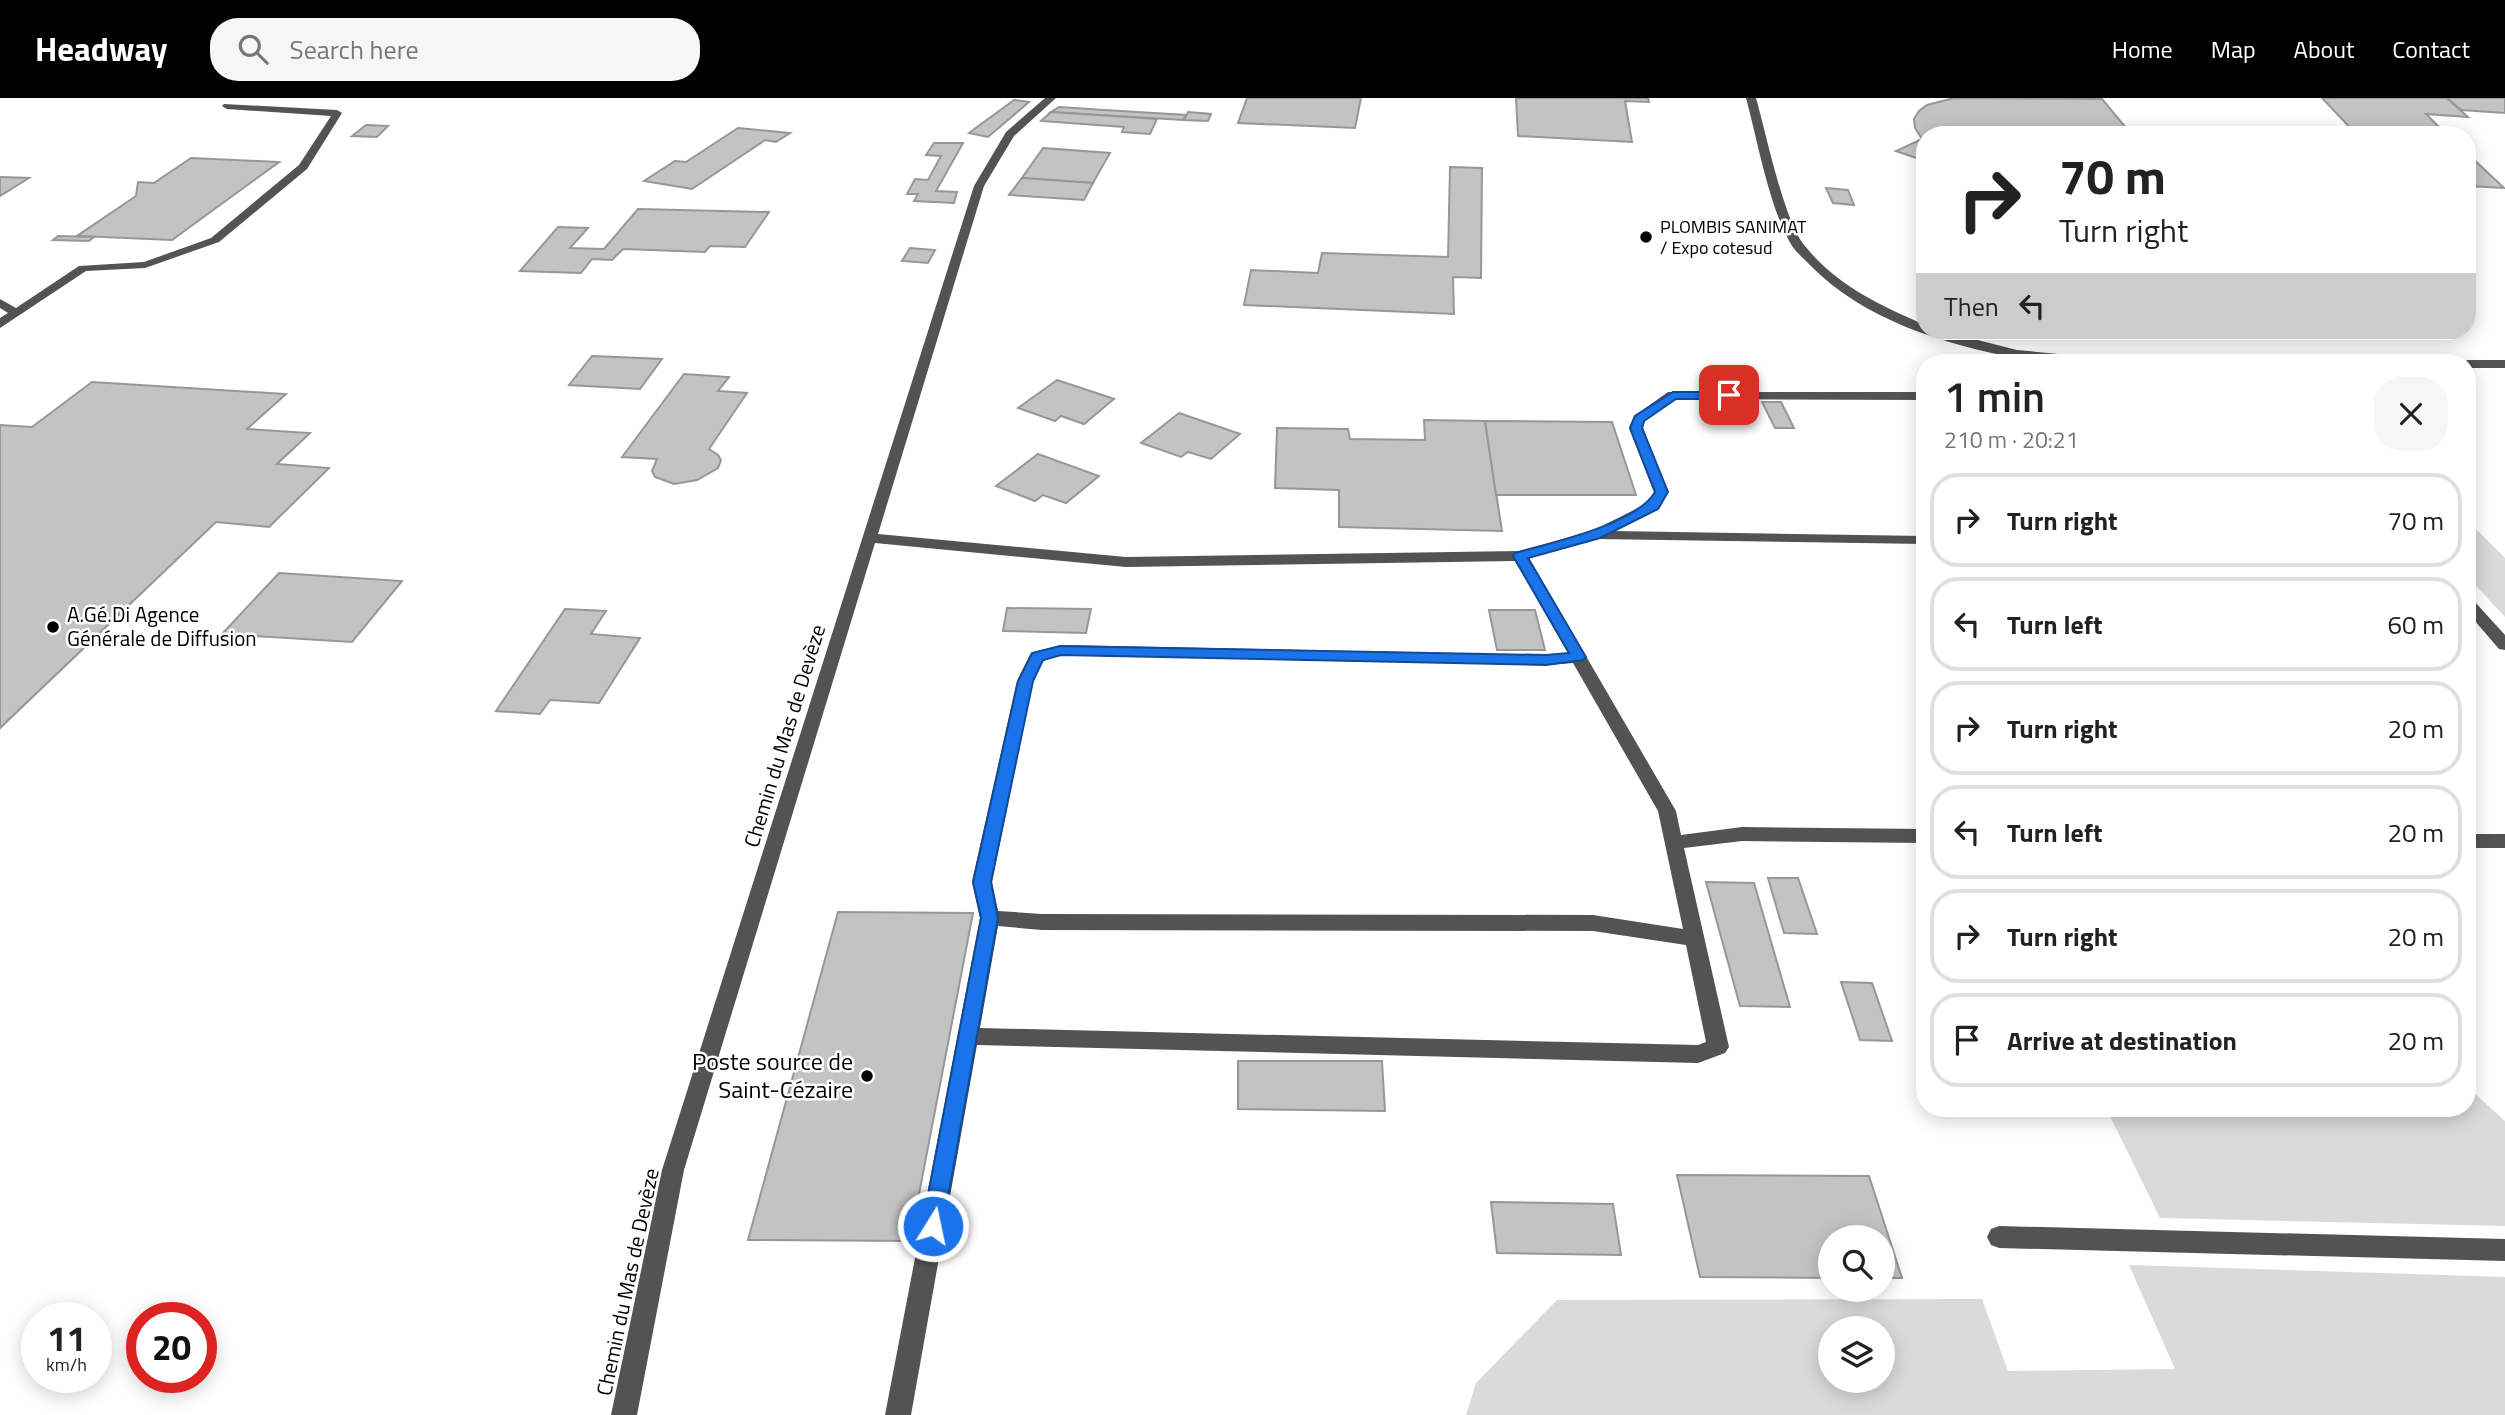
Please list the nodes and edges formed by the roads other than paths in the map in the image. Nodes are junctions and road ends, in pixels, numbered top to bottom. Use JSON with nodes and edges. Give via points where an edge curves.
{"nodes":[{"id":1,"x":1051,"y":98,"type":"edge"},
{"id":2,"x":1751,"y":98,"type":"edge"},
{"id":3,"x":226,"y":106,"type":"dead end"},
{"id":4,"x":0,"y":303,"type":"edge"},
{"id":5,"x":0,"y":310,"type":"edge"},
{"id":6,"x":17,"y":313,"type":"junction"},
{"id":7,"x":0,"y":324,"type":"edge"},
{"id":8,"x":1916,"y":326,"type":"edge"},
{"id":9,"x":1964,"y":340,"type":"edge"},
{"id":10,"x":2017,"y":354,"type":"edge"},
{"id":11,"x":2476,"y":364,"type":"edge"},
{"id":12,"x":2505,"y":364,"type":"edge"},
{"id":13,"x":1916,"y":396,"type":"edge"},
{"id":14,"x":1595,"y":535,"type":"junction"},
{"id":15,"x":870,"y":538,"type":"junction"},
{"id":16,"x":1916,"y":540,"type":"edge"},
{"id":17,"x":1520,"y":556,"type":"junction"},
{"id":18,"x":2476,"y":613,"type":"edge"},
{"id":19,"x":2505,"y":645,"type":"edge"},
{"id":20,"x":1578,"y":657,"type":"junction"},
{"id":21,"x":1916,"y":836,"type":"edge"},
{"id":22,"x":2476,"y":841,"type":"edge"},
{"id":23,"x":2505,"y":841,"type":"edge"},
{"id":24,"x":1674,"y":843,"type":"junction"},
{"id":25,"x":989,"y":918,"type":"junction"},
{"id":26,"x":1695,"y":939,"type":"junction"},
{"id":27,"x":967,"y":1036,"type":"junction"},
{"id":28,"x":1999,"y":1237,"type":"dead end"},
{"id":29,"x":2505,"y":1250,"type":"edge"},
{"id":30,"x":624,"y":1415,"type":"edge"},
{"id":31,"x":898,"y":1415,"type":"edge"}],
"edges":[{"from":1,"to":15,"type":"street","name":"Chemin du Mas de Devèze","via":[[1010,134],[979,186]]},
{"from":2,"to":8,"type":"street","via":[[1784,215],[1798,246],[1834,282],[1864,303]]},
{"from":3,"to":6,"type":"street","via":[[337,113],[303,167],[215,240],[145,265],[83,268]]},
{"from":4,"to":6,"type":"street"},
{"from":5,"to":6,"type":"street"},
{"from":6,"to":7,"type":"street"},
{"from":9,"to":10,"type":"street"},
{"from":11,"to":12,"type":"street"},
{"from":13,"to":14,"type":"street","via":[[1673,395],[1639,419],[1636,428],[1661,492],[1654,506]]},
{"from":14,"to":16,"type":"street"},
{"from":14,"to":17,"type":"street"},
{"from":15,"to":17,"type":"street","via":[[1126,562]]},
{"from":15,"to":30,"type":"street","name":"Chemin du Mas de Devèze","via":[[673,1170]]},
{"from":17,"to":20,"type":"street"},
{"from":18,"to":19,"type":"street"},
{"from":20,"to":24,"type":"street","via":[[1667,811]]},
{"from":20,"to":25,"type":"street","via":[[1060,650],[1037,657],[1025,681],[982,882]]},
{"from":21,"to":24,"type":"street","via":[[1742,834]]},
{"from":22,"to":23,"type":"street"},
{"from":24,"to":26,"type":"street"},
{"from":25,"to":26,"type":"street","via":[[1042,922],[1593,923]]},
{"from":25,"to":27,"type":"street"},
{"from":26,"to":27,"type":"street","via":[[1718,1046],[1698,1054]]},
{"from":27,"to":31,"type":"street"},
{"from":28,"to":29,"type":"street"}]}
